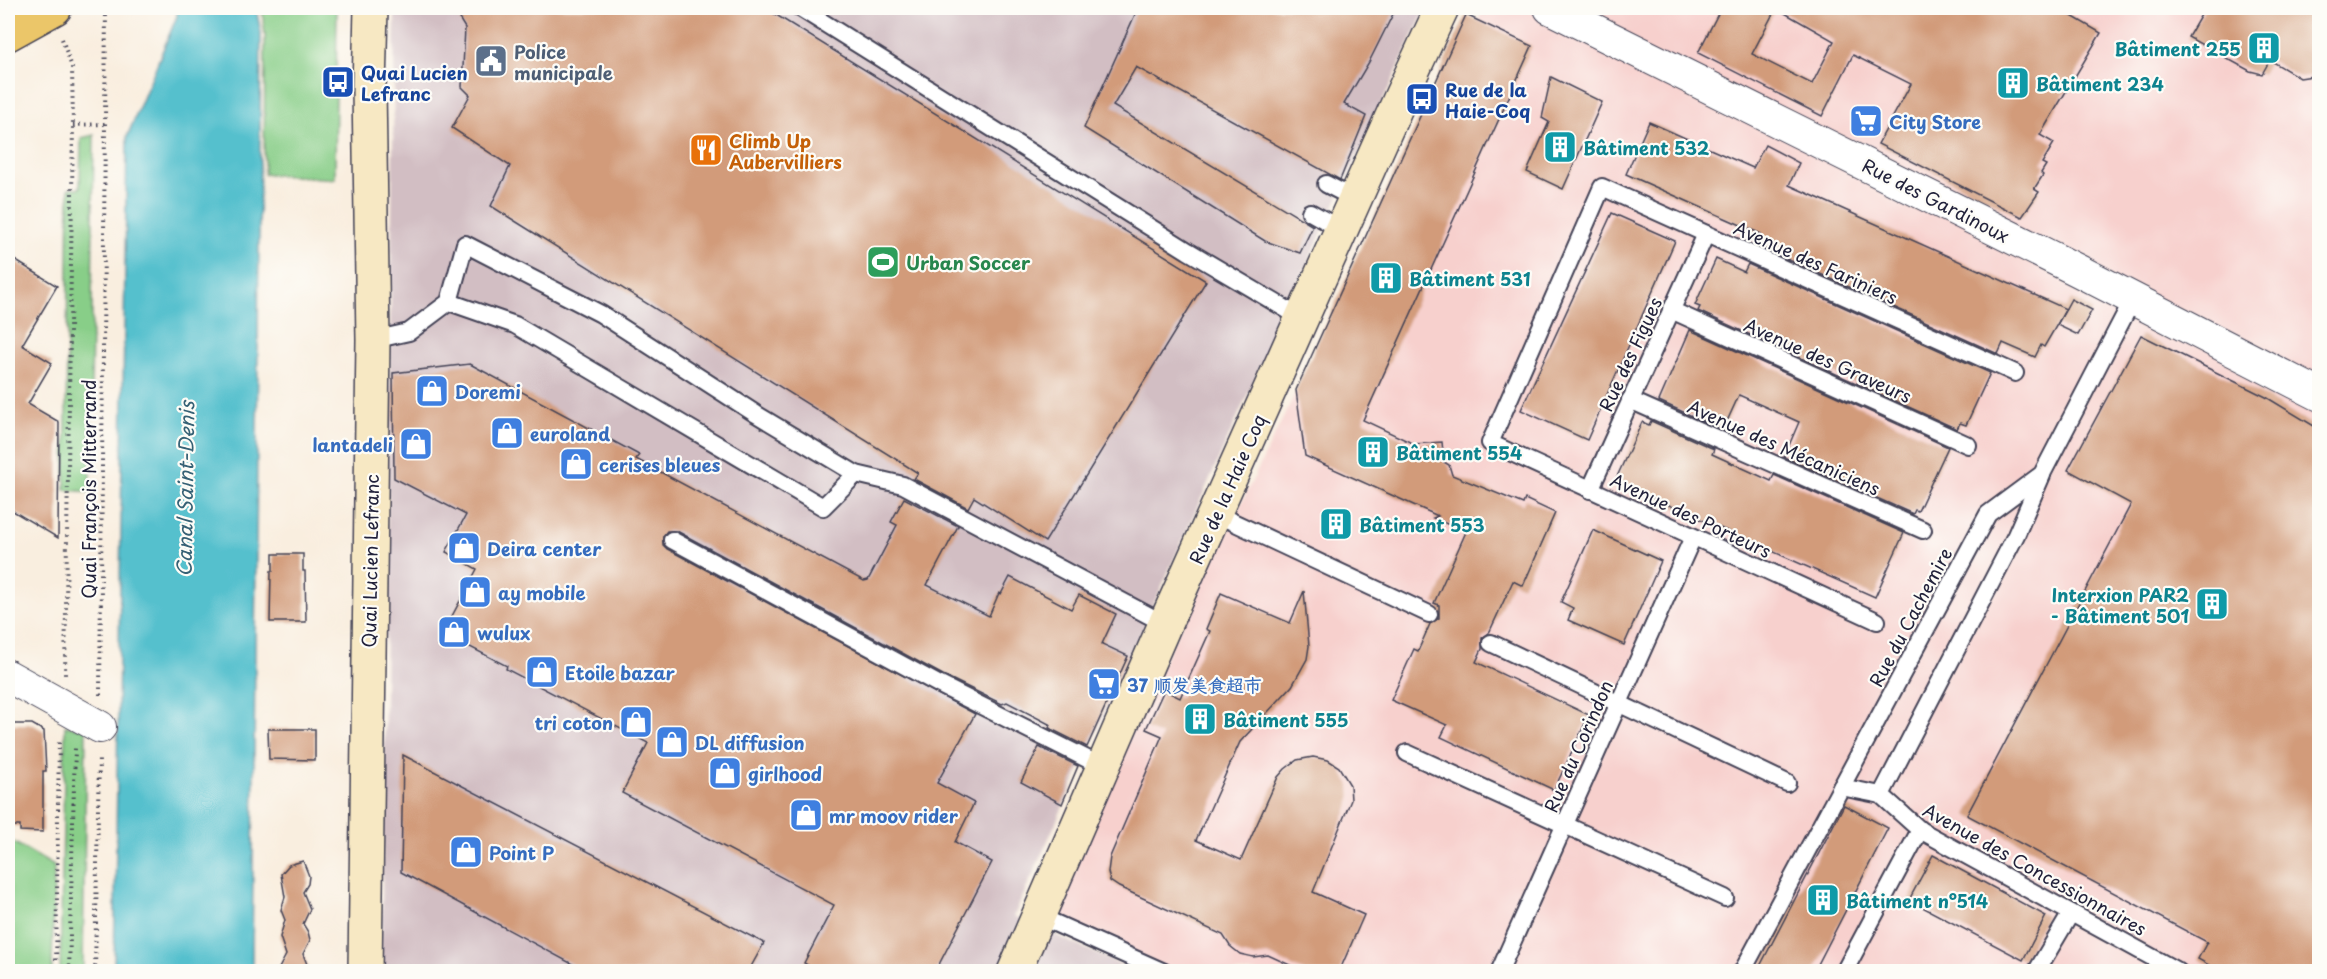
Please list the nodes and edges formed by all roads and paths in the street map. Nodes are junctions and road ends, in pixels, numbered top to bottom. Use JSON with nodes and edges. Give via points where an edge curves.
{"nodes":[{"id":1,"x":56,"y":8,"type":"edge"},
{"id":2,"x":106,"y":8,"type":"edge"},
{"id":3,"x":371,"y":8,"type":"edge"},
{"id":4,"x":800,"y":8,"type":"edge"},
{"id":5,"x":1442,"y":8,"type":"edge"},
{"id":6,"x":1550,"y":8,"type":"edge"},
{"id":7,"x":8,"y":34,"type":"edge"},
{"id":8,"x":72,"y":67,"type":"dead end"},
{"id":9,"x":105,"y":124,"type":"junction"},
{"id":10,"x":73,"y":125,"type":"junction"},
{"id":11,"x":1326,"y":184,"type":"dead end"},
{"id":12,"x":1355,"y":199,"type":"junction"},
{"id":13,"x":1310,"y":212,"type":"dead end"},
{"id":14,"x":1342,"y":230,"type":"junction"},
{"id":15,"x":1706,"y":234,"type":"junction"},
{"id":16,"x":2133,"y":299,"type":"junction"},
{"id":17,"x":449,"y":303,"type":"junction"},
{"id":18,"x":1671,"y":310,"type":"junction"},
{"id":19,"x":1302,"y":319,"type":"junction"},
{"id":20,"x":373,"y":340,"type":"junction"},
{"id":21,"x":2015,"y":373,"type":"dead end"},
{"id":22,"x":2319,"y":395,"type":"edge"},
{"id":23,"x":1630,"y":400,"type":"junction"},
{"id":24,"x":1490,"y":443,"type":"joint"},
{"id":25,"x":1968,"y":445,"type":"dead end"},
{"id":26,"x":856,"y":474,"type":"junction"},
{"id":27,"x":2042,"y":474,"type":"junction"},
{"id":28,"x":1590,"y":490,"type":"junction"},
{"id":29,"x":1216,"y":514,"type":"junction"},
{"id":30,"x":1923,"y":530,"type":"dead end"},
{"id":31,"x":1693,"y":537,"type":"junction"},
{"id":32,"x":672,"y":540,"type":"dead end"},
{"id":33,"x":1429,"y":614,"type":"dead end"},
{"id":34,"x":1877,"y":621,"type":"dead end"},
{"id":35,"x":1165,"y":624,"type":"junction"},
{"id":36,"x":1491,"y":643,"type":"dead end"},
{"id":37,"x":8,"y":676,"type":"edge"},
{"id":38,"x":1619,"y":704,"type":"junction"},
{"id":39,"x":80,"y":716,"type":"junction"},
{"id":40,"x":1407,"y":753,"type":"dead end"},
{"id":41,"x":1103,"y":767,"type":"junction"},
{"id":42,"x":1787,"y":783,"type":"dead end"},
{"id":43,"x":1841,"y":787,"type":"junction"},
{"id":44,"x":1881,"y":795,"type":"junction"},
{"id":45,"x":1564,"y":825,"type":"junction"},
{"id":46,"x":1920,"y":830,"type":"junction"},
{"id":47,"x":1725,"y":898,"type":"dead end"},
{"id":48,"x":2071,"y":913,"type":"junction"},
{"id":49,"x":1038,"y":916,"type":"junction"},
{"id":50,"x":56,"y":972,"type":"edge"},
{"id":51,"x":69,"y":972,"type":"edge"},
{"id":52,"x":95,"y":972,"type":"edge"},
{"id":53,"x":365,"y":972,"type":"edge"},
{"id":54,"x":1014,"y":972,"type":"edge"},
{"id":55,"x":1164,"y":972,"type":"edge"},
{"id":56,"x":1499,"y":972,"type":"edge"},
{"id":57,"x":1742,"y":972,"type":"edge"},
{"id":58,"x":1844,"y":972,"type":"edge"},
{"id":59,"x":2036,"y":972,"type":"edge"},
{"id":60,"x":2179,"y":972,"type":"edge"}],
"edges":[{"from":1,"to":7,"type":"main road"},
{"from":2,"to":9,"type":"path","name":"Quai François Mitterrand"},
{"from":3,"to":20,"type":"main road","name":"Quai Lucien Lefranc"},
{"from":4,"to":19,"type":"lane"},
{"from":5,"to":12,"type":"main road","name":"Rue de la Haie Coq"},
{"from":6,"to":16,"type":"street","name":"Rue des Gardinoux"},
{"from":8,"to":10,"type":"path","name":"Quai François Mitterrand"},
{"from":9,"to":10,"type":"path"},
{"from":9,"to":39,"type":"path","name":"Quai François Mitterrand"},
{"from":10,"to":39,"type":"path","name":"Quai François Mitterrand"},
{"from":11,"to":12,"type":"lane"},
{"from":12,"to":14,"type":"main road","name":"Rue de la Haie Coq"},
{"from":13,"to":14,"type":"lane"},
{"from":14,"to":19,"type":"main road","name":"Rue de la Haie Coq"},
{"from":15,"to":18,"type":"lane","name":"Rue des Figues"},
{"from":15,"to":21,"type":"lane","name":"Avenue des Fariniers"},
{"from":15,"to":24,"type":"lane","name":"Avenue des Fariniers","via":[[1602,187]]},
{"from":16,"to":22,"type":"street","name":"Rue des Gardinoux"},
{"from":16,"to":27,"type":"lane","name":"Rue du Cachemire"},
{"from":17,"to":20,"type":"lane","via":[[409,332]]},
{"from":17,"to":26,"type":"lane","via":[[514,325],[823,507]]},
{"from":17,"to":26,"type":"lane","via":[[465,244],[601,314]]},
{"from":18,"to":23,"type":"lane","name":"Rue des Figues"},
{"from":18,"to":25,"type":"lane","name":"Avenue des Graveurs"},
{"from":19,"to":29,"type":"main road","name":"Rue de la Haie Coq"},
{"from":20,"to":53,"type":"main road","name":"Quai Lucien Lefranc"},
{"from":23,"to":28,"type":"lane","name":"Rue des Figues"},
{"from":23,"to":30,"type":"lane","name":"Avenue des Mécaniciens"},
{"from":24,"to":28,"type":"lane","name":"Avenue des Porteurs"},
{"from":26,"to":35,"type":"lane","via":[[903,485]]},
{"from":27,"to":43,"type":"lane","name":"Rue du Cachemire","via":[[1988,514]]},
{"from":27,"to":44,"type":"lane","via":[[2016,535]]},
{"from":28,"to":31,"type":"lane","name":"Avenue des Porteurs"},
{"from":29,"to":33,"type":"lane"},
{"from":29,"to":35,"type":"main road","name":"Rue de la Haie Coq"},
{"from":31,"to":34,"type":"lane","name":"Avenue des Porteurs"},
{"from":31,"to":38,"type":"lane","name":"Rue du Corindon"},
{"from":32,"to":41,"type":"lane"},
{"from":35,"to":41,"type":"main road","name":"Rue de la Haie Coq"},
{"from":36,"to":38,"type":"lane"},
{"from":37,"to":39,"type":"street"},
{"from":38,"to":42,"type":"lane"},
{"from":38,"to":45,"type":"lane","name":"Rue du Corindon"},
{"from":39,"to":50,"type":"path","name":"Quai François Mitterrand","via":[[59,721]]},
{"from":39,"to":51,"type":"path"},
{"from":39,"to":52,"type":"path","name":"Quai François Mitterrand"},
{"from":40,"to":45,"type":"lane"},
{"from":41,"to":49,"type":"main road","name":"Rue de la Haie Coq"},
{"from":43,"to":44,"type":"lane"},
{"from":43,"to":57,"type":"lane","name":"Rue du Cachemire"},
{"from":44,"to":46,"type":"lane","name":"Avenue des Concessionnaires"},
{"from":45,"to":47,"type":"lane"},
{"from":45,"to":56,"type":"lane","name":"Rue du Corindon"},
{"from":46,"to":48,"type":"lane","name":"Avenue des Concessionnaires"},
{"from":46,"to":58,"type":"lane"},
{"from":48,"to":59,"type":"lane"},
{"from":48,"to":60,"type":"lane","name":"Avenue des Concessionnaires"},
{"from":49,"to":54,"type":"main road","name":"Rue de la Haie Coq"},
{"from":49,"to":55,"type":"lane"}]}
